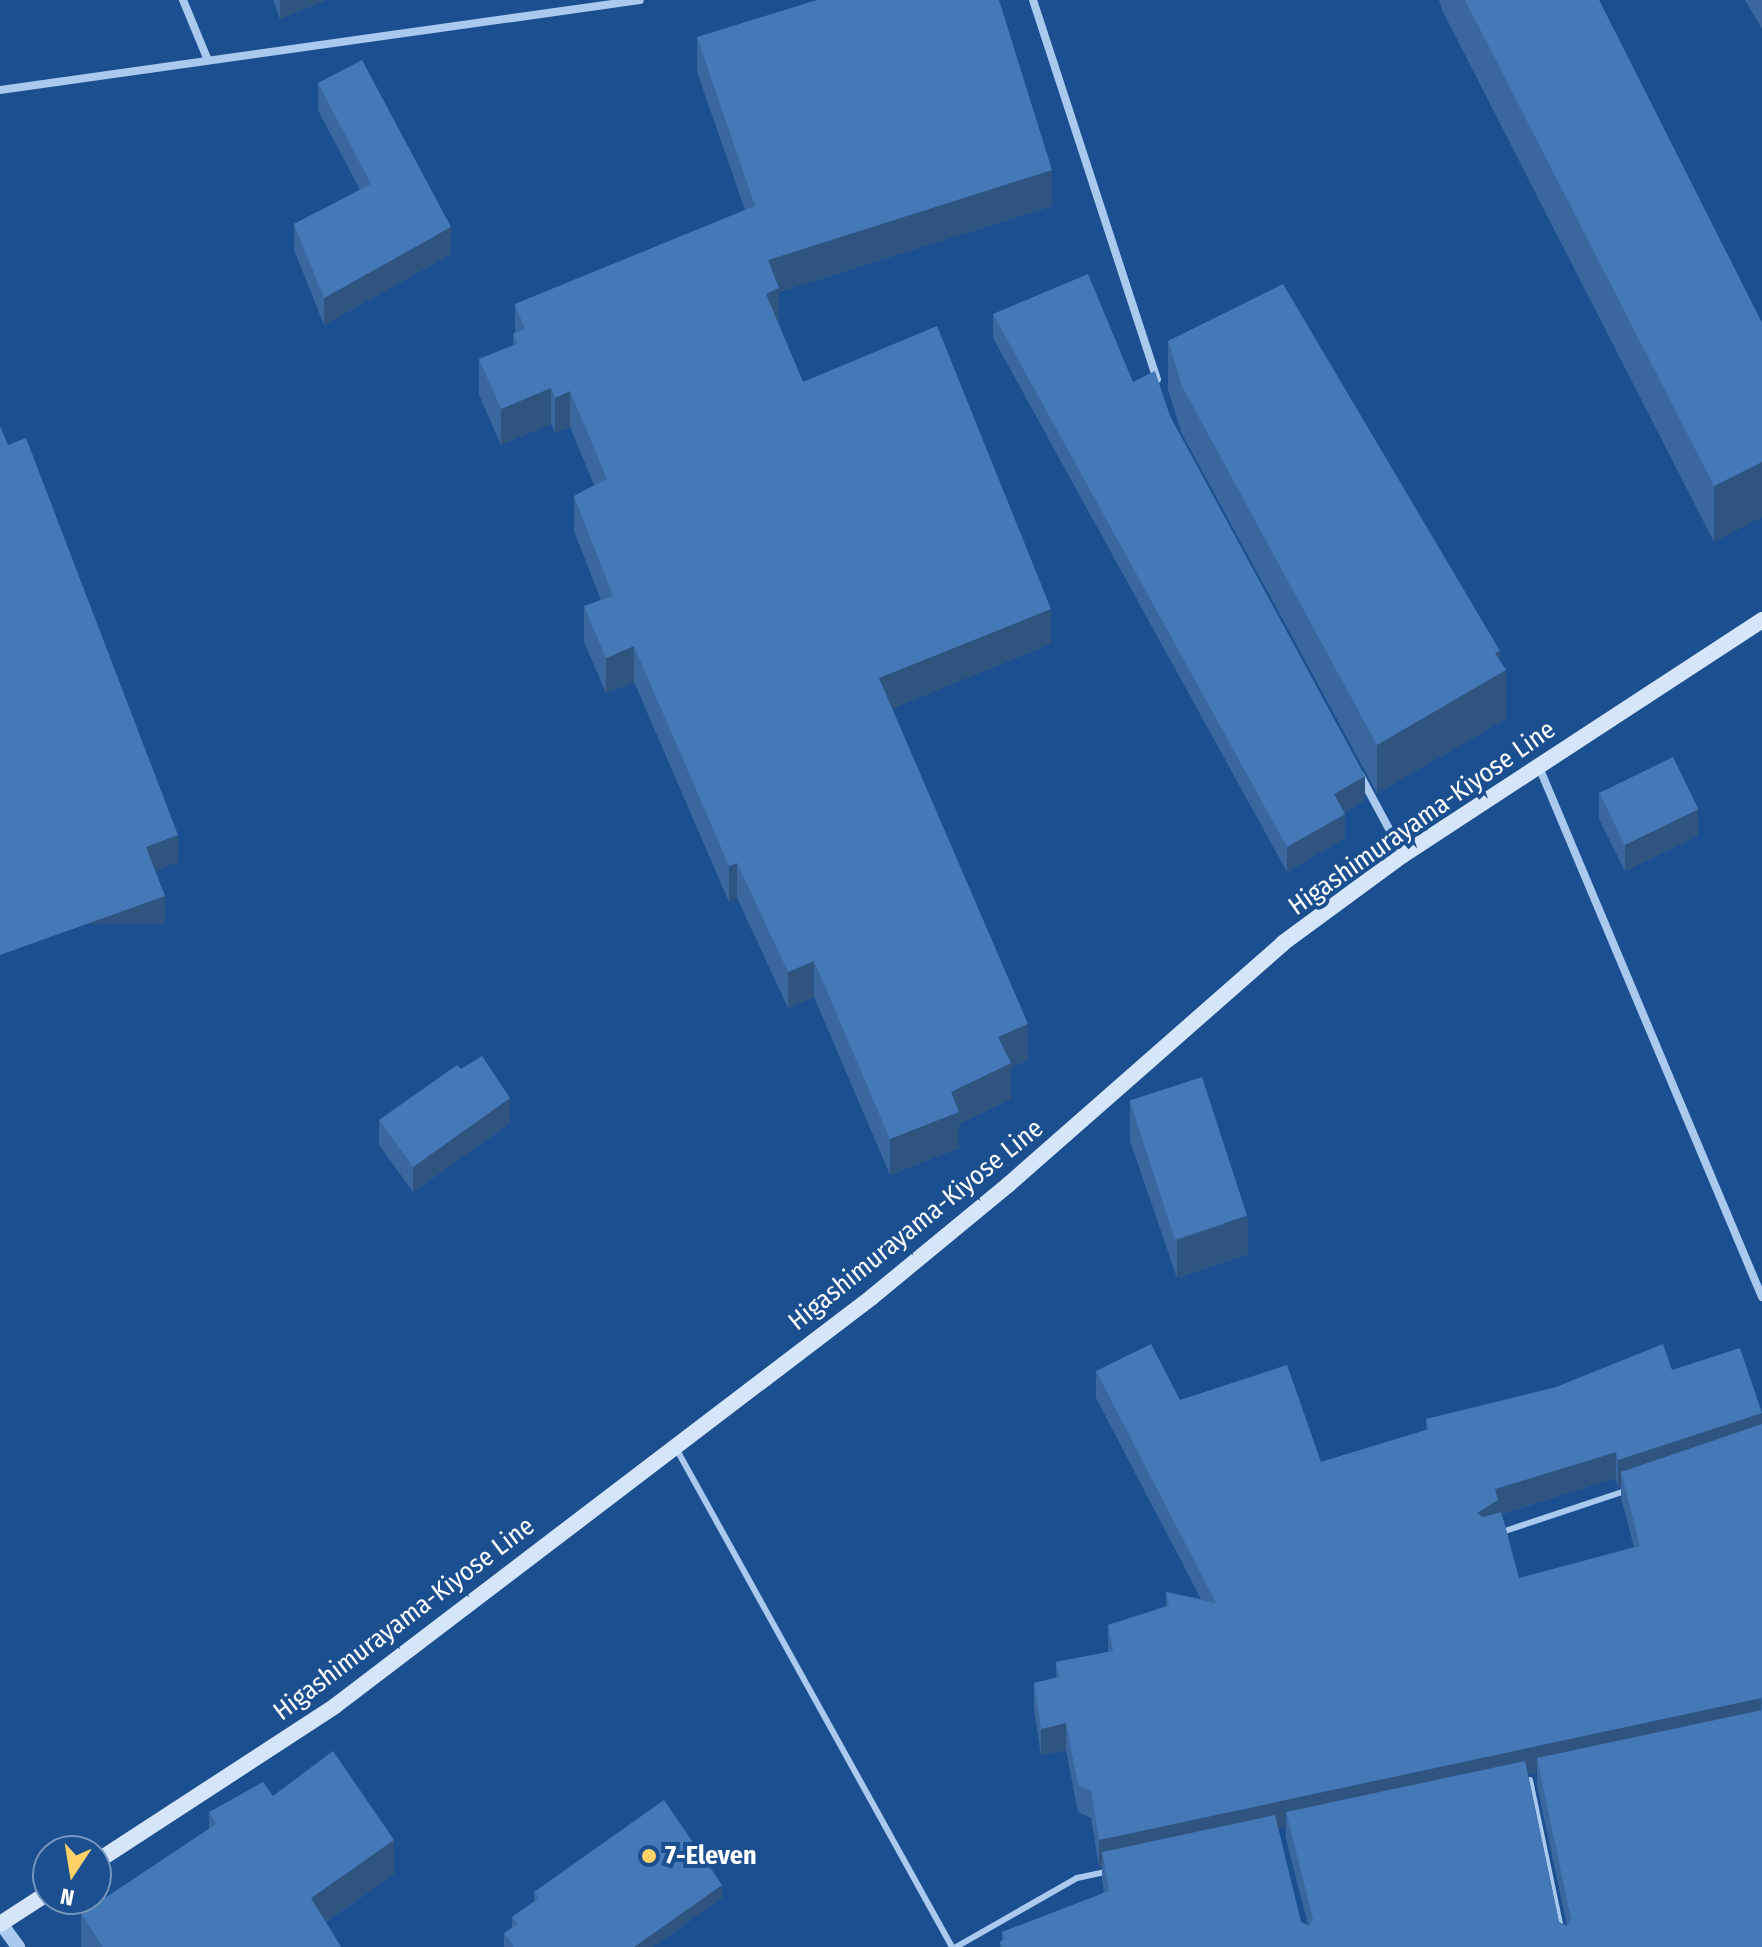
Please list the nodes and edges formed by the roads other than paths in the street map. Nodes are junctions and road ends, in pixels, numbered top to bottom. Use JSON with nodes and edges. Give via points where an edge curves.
{"nodes":[{"id":1,"x":183,"y":0,"type":"edge"},
{"id":2,"x":640,"y":0,"type":"edge"},
{"id":3,"x":1033,"y":0,"type":"edge"},
{"id":4,"x":207,"y":58,"type":"junction"},
{"id":5,"x":0,"y":90,"type":"edge"},
{"id":6,"x":1161,"y":392,"type":"edge"},
{"id":7,"x":1762,"y":620,"type":"edge"},
{"id":8,"x":1350,"y":757,"type":"edge"},
{"id":9,"x":1539,"y":765,"type":"junction"},
{"id":10,"x":1403,"y":855,"type":"junction"},
{"id":11,"x":1762,"y":1297,"type":"edge"},
{"id":12,"x":675,"y":1446,"type":"junction"},
{"id":13,"x":1645,"y":1484,"type":"edge"},
{"id":14,"x":1498,"y":1534,"type":"edge"},
{"id":15,"x":1545,"y":1777,"type":"edge"},
{"id":16,"x":1530,"y":1780,"type":"junction"},
{"id":17,"x":1515,"y":1783,"type":"edge"},
{"id":18,"x":112,"y":1852,"type":"edge"},
{"id":19,"x":1123,"y":1868,"type":"edge"},
{"id":20,"x":32,"y":1903,"type":"edge"},
{"id":21,"x":1,"y":1923,"type":"edge"},
{"id":22,"x":1561,"y":1932,"type":"edge"},
{"id":23,"x":18,"y":1947,"type":"edge"},
{"id":24,"x":954,"y":1947,"type":"edge"}],
"edges":[{"from":1,"to":4,"type":"street"},
{"from":2,"to":4,"type":"street"},
{"from":3,"to":6,"type":"street"},
{"from":4,"to":5,"type":"street"},
{"from":7,"to":9,"type":"main road","name":"Higashimurayama-Kiyose Line"},
{"from":8,"to":10,"type":"street"},
{"from":9,"to":10,"type":"main road","name":"Higashimurayama-Kiyose Line"},
{"from":9,"to":11,"type":"street"},
{"from":10,"to":12,"type":"main road","name":"Higashimurayama-Kiyose Line","via":[[1283,943],[872,1297]]},
{"from":12,"to":18,"type":"main road","name":"Higashimurayama-Kiyose Line","via":[[335,1706]]},
{"from":12,"to":24,"type":"lane"},
{"from":13,"to":14,"type":"lane"},
{"from":15,"to":16,"type":"lane"},
{"from":16,"to":17,"type":"lane"},
{"from":16,"to":22,"type":"lane"},
{"from":19,"to":24,"type":"lane","via":[[1077,1878]]},
{"from":20,"to":21,"type":"main road"},
{"from":21,"to":23,"type":"street"}]}
